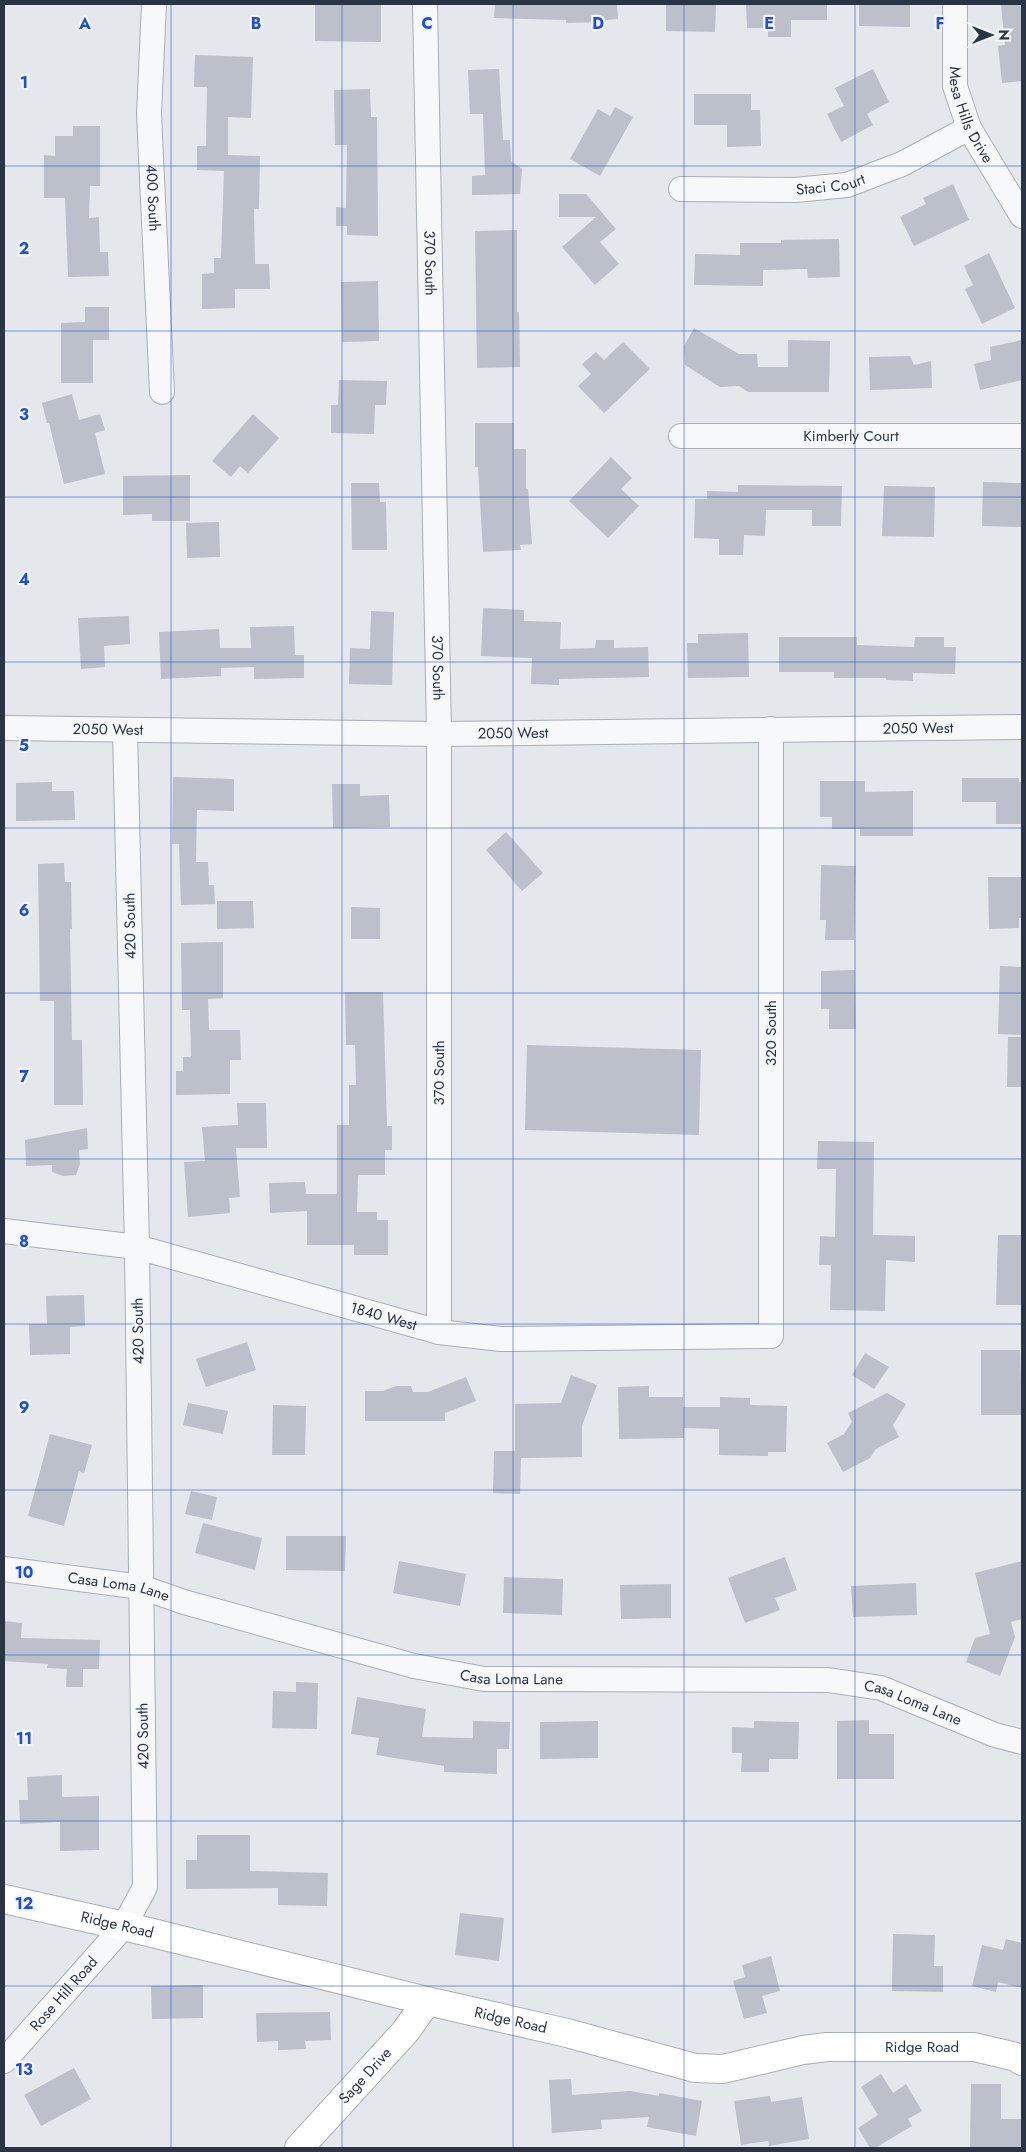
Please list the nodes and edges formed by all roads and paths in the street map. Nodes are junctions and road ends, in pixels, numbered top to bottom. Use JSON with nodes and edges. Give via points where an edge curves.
{"nodes":[{"id":1,"x":154,"y":4,"type":"edge"},
{"id":2,"x":425,"y":4,"type":"edge"},
{"id":3,"x":955,"y":4,"type":"edge"},
{"id":4,"x":969,"y":128,"type":"junction"},
{"id":5,"x":681,"y":189,"type":"dead end"},
{"id":6,"x":1022,"y":216,"type":"edge"},
{"id":7,"x":162,"y":392,"type":"dead end"},
{"id":8,"x":681,"y":436,"type":"dead end"},
{"id":9,"x":1022,"y":436,"type":"edge"},
{"id":10,"x":1022,"y":727,"type":"edge"},
{"id":11,"x":4,"y":728,"type":"edge"},
{"id":12,"x":771,"y":729,"type":"junction"},
{"id":13,"x":125,"y":731,"type":"junction"},
{"id":14,"x":439,"y":734,"type":"junction"},
{"id":15,"x":4,"y":1231,"type":"edge"},
{"id":16,"x":137,"y":1247,"type":"junction"},
{"id":17,"x":439,"y":1332,"type":"junction"},
{"id":18,"x":771,"y":1336,"type":"joint"},
{"id":19,"x":4,"y":1569,"type":"edge"},
{"id":20,"x":141,"y":1587,"type":"junction"},
{"id":21,"x":1022,"y":1742,"type":"edge"},
{"id":22,"x":4,"y":1899,"type":"edge"},
{"id":23,"x":124,"y":1926,"type":"junction"},
{"id":24,"x":427,"y":2001,"type":"junction"},
{"id":25,"x":1022,"y":2060,"type":"edge"},
{"id":26,"x":4,"y":2061,"type":"edge"},
{"id":27,"x":300,"y":2148,"type":"edge"}],
"edges":[{"from":1,"to":7,"type":"street","name":"400 South","via":[[149,114]]},
{"from":2,"to":14,"type":"street","name":"370 South"},
{"from":3,"to":4,"type":"street","name":"Mesa Hills Drive","via":[[956,86]]},
{"from":4,"to":5,"type":"street","name":"Staci Court","via":[[902,164],[847,185],[795,190]]},
{"from":4,"to":6,"type":"street","name":"Mesa Hills Drive"},
{"from":8,"to":9,"type":"street","name":"Kimberly Court"},
{"from":10,"to":12,"type":"street","name":"2050 West"},
{"from":11,"to":13,"type":"street","name":"2050 West"},
{"from":12,"to":14,"type":"street","name":"2050 West"},
{"from":12,"to":18,"type":"street","name":"320 South"},
{"from":13,"to":14,"type":"street","name":"2050 West"},
{"from":13,"to":16,"type":"street","name":"420 South"},
{"from":14,"to":17,"type":"street","name":"370 South"},
{"from":15,"to":16,"type":"street","name":"1840 West"},
{"from":16,"to":17,"type":"street","name":"1840 West"},
{"from":16,"to":20,"type":"street","name":"420 South"},
{"from":17,"to":18,"type":"street","name":"1840 West","via":[[502,1339]]},
{"from":19,"to":20,"type":"street","name":"Casa Loma Lane"},
{"from":20,"to":21,"type":"street","name":"Casa Loma Lane","via":[[414,1666],[475,1678],[828,1680],[881,1688],[995,1735]]},
{"from":20,"to":23,"type":"street","name":"420 South","via":[[145,1887]]},
{"from":22,"to":23,"type":"street","name":"Ridge Road"},
{"from":23,"to":24,"type":"street","name":"Ridge Road"},
{"from":23,"to":26,"type":"street","name":"Rose Hill Road"},
{"from":24,"to":25,"type":"street","name":"Ridge Road","via":[[695,2068],[723,2069],[827,2047],[974,2048]]},
{"from":24,"to":27,"type":"street","name":"Sage Drive","via":[[405,2032]]}]}
